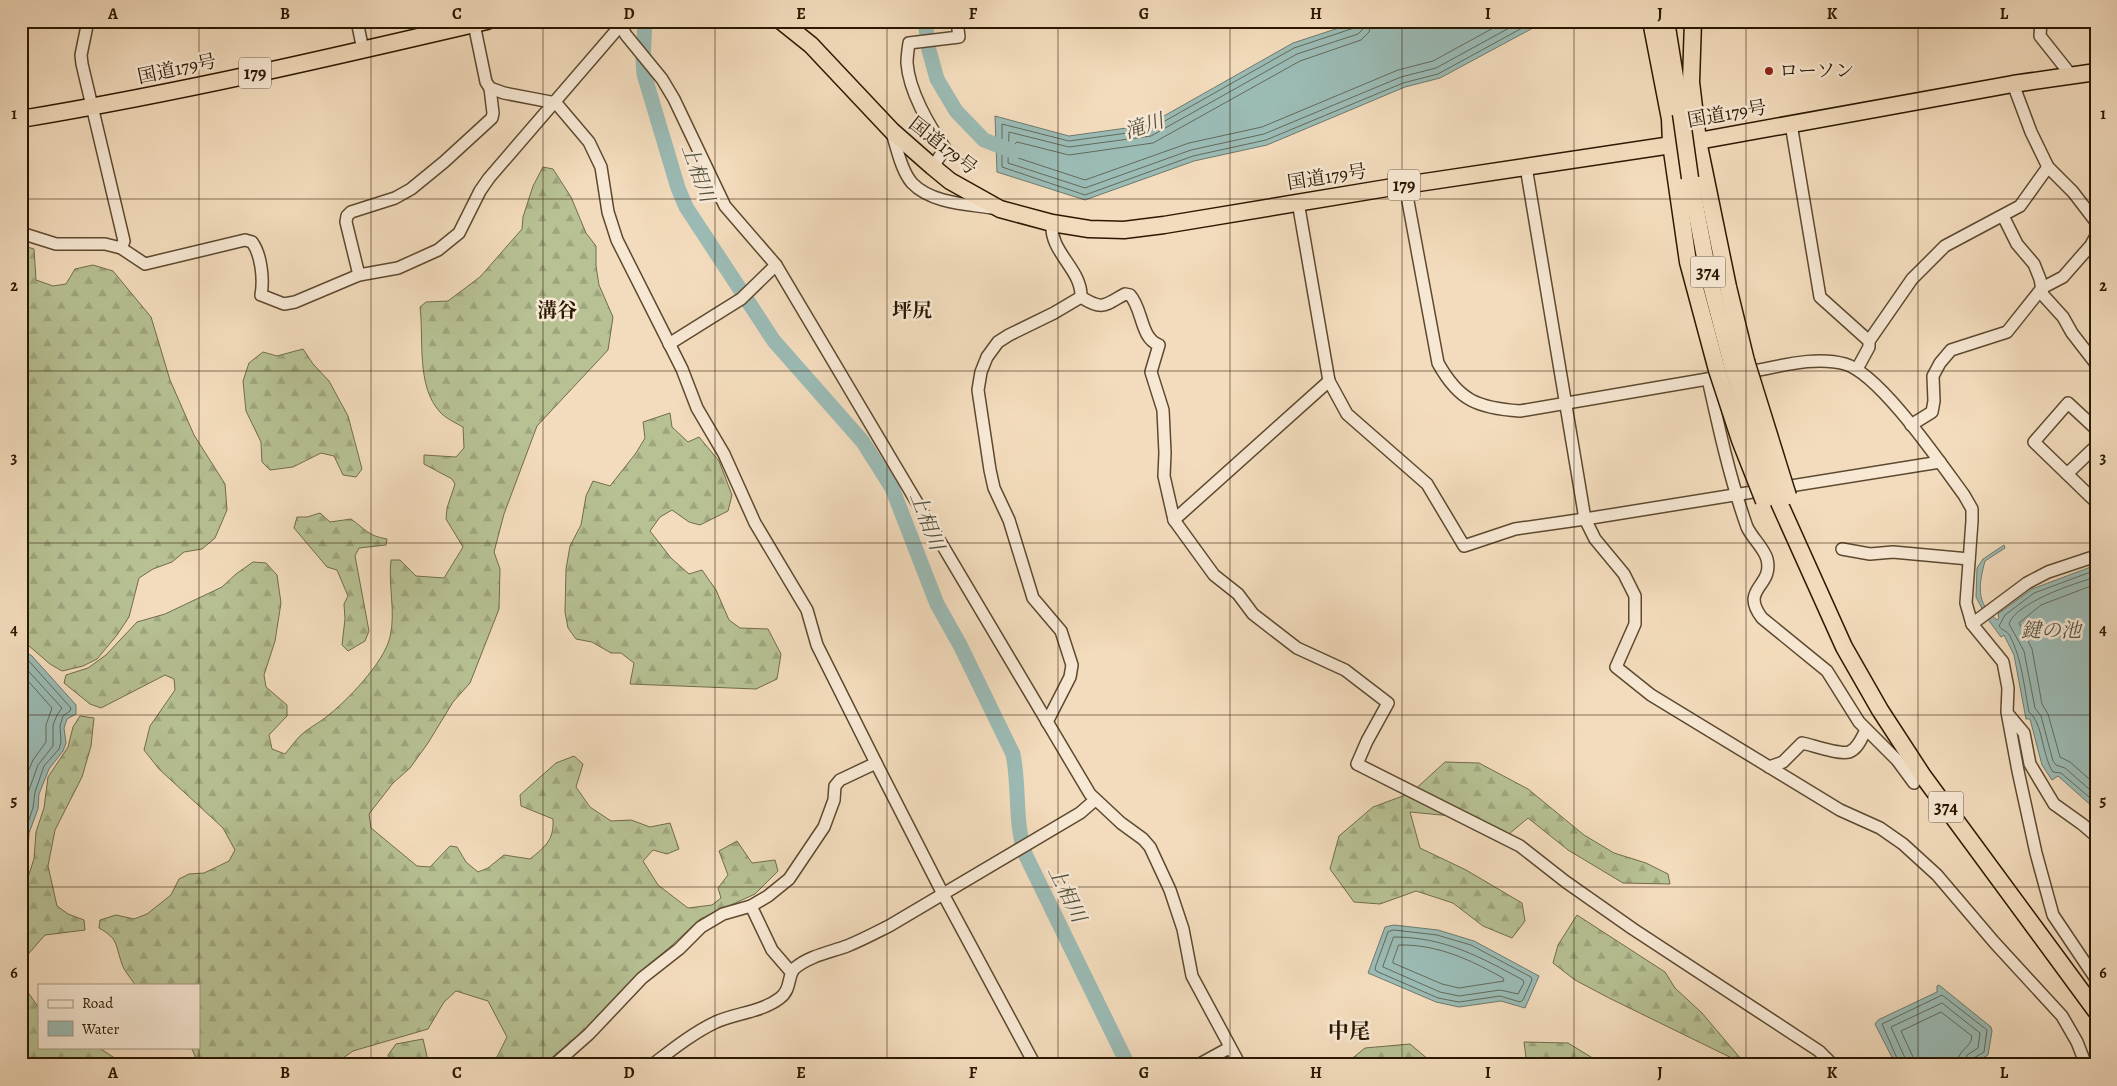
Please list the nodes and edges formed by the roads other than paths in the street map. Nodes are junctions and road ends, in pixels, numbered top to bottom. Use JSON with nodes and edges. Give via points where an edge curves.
{"nodes":[{"id":1,"x":88,"y":21,"type":"edge"},
{"id":2,"x":358,"y":21,"type":"edge"},
{"id":3,"x":781,"y":21,"type":"edge"},
{"id":4,"x":957,"y":21,"type":"edge"},
{"id":5,"x":1652,"y":21,"type":"edge"},
{"id":6,"x":1666,"y":21,"type":"edge"},
{"id":7,"x":1693,"y":21,"type":"edge"},
{"id":8,"x":2041,"y":21,"type":"edge"},
{"id":9,"x":480,"y":23,"type":"edge"},
{"id":10,"x":619,"y":24,"type":"edge"},
{"id":11,"x":362,"y":50,"type":"junction"},
{"id":12,"x":2096,"y":72,"type":"edge"},
{"id":13,"x":2071,"y":75,"type":"junction"},
{"id":14,"x":2013,"y":84,"type":"junction"},
{"id":15,"x":490,"y":88,"type":"junction"},
{"id":16,"x":556,"y":103,"type":"junction"},
{"id":17,"x":92,"y":107,"type":"junction"},
{"id":18,"x":21,"y":119,"type":"edge"},
{"id":19,"x":1791,"y":124,"type":"junction"},
{"id":20,"x":892,"y":131,"type":"junction"},
{"id":21,"x":1698,"y":141,"type":"junction"},
{"id":22,"x":1671,"y":144,"type":"junction"},
{"id":23,"x":933,"y":167,"type":"junction"},
{"id":24,"x":1526,"y":167,"type":"junction"},
{"id":25,"x":2048,"y":167,"type":"junction"},
{"id":26,"x":1405,"y":184,"type":"junction"},
{"id":27,"x":1298,"y":202,"type":"junction"},
{"id":28,"x":1000,"y":209,"type":"junction"},
{"id":29,"x":2003,"y":216,"type":"junction"},
{"id":30,"x":2096,"y":222,"type":"edge"},
{"id":31,"x":1052,"y":223,"type":"junction"},
{"id":32,"x":21,"y":233,"type":"edge"},
{"id":33,"x":2096,"y":236,"type":"edge"},
{"id":34,"x":122,"y":248,"type":"junction"},
{"id":35,"x":776,"y":265,"type":"junction"},
{"id":36,"x":359,"y":275,"type":"junction"},
{"id":37,"x":2042,"y":288,"type":"junction"},
{"id":38,"x":1081,"y":297,"type":"junction"},
{"id":39,"x":1869,"y":341,"type":"junction"},
{"id":40,"x":670,"y":344,"type":"junction"},
{"id":41,"x":2096,"y":364,"type":"edge"},
{"id":42,"x":1732,"y":369,"type":"junction"},
{"id":43,"x":1857,"y":369,"type":"junction"},
{"id":44,"x":1329,"y":381,"type":"junction"},
{"id":45,"x":1566,"y":404,"type":"junction"},
{"id":46,"x":1911,"y":426,"type":"junction"},
{"id":47,"x":2096,"y":429,"type":"edge"},
{"id":48,"x":2096,"y":446,"type":"edge"},
{"id":49,"x":1940,"y":462,"type":"junction"},
{"id":50,"x":2067,"y":474,"type":"junction"},
{"id":51,"x":1737,"y":495,"type":"junction"},
{"id":52,"x":1780,"y":495,"type":"junction"},
{"id":53,"x":2096,"y":502,"type":"edge"},
{"id":54,"x":1585,"y":519,"type":"junction"},
{"id":55,"x":1174,"y":520,"type":"junction"},
{"id":56,"x":1842,"y":549,"type":"dead end"},
{"id":57,"x":2096,"y":556,"type":"edge"},
{"id":58,"x":1969,"y":559,"type":"junction"},
{"id":59,"x":1816,"y":585,"type":"junction"},
{"id":60,"x":1972,"y":624,"type":"junction"},
{"id":61,"x":2007,"y":712,"type":"junction"},
{"id":62,"x":1047,"y":722,"type":"junction"},
{"id":63,"x":1866,"y":730,"type":"junction"},
{"id":64,"x":876,"y":763,"type":"junction"},
{"id":65,"x":1769,"y":767,"type":"junction"},
{"id":66,"x":1914,"y":782,"type":"dead end"},
{"id":67,"x":1096,"y":800,"type":"junction"},
{"id":68,"x":2096,"y":836,"type":"edge"},
{"id":69,"x":943,"y":894,"type":"junction"},
{"id":70,"x":751,"y":906,"type":"junction"},
{"id":71,"x":791,"y":972,"type":"junction"},
{"id":72,"x":2096,"y":979,"type":"edge"},
{"id":73,"x":2096,"y":997,"type":"edge"},
{"id":74,"x":2096,"y":1011,"type":"edge"},
{"id":75,"x":1229,"y":1048,"type":"junction"},
{"id":76,"x":554,"y":1065,"type":"edge"},
{"id":77,"x":652,"y":1065,"type":"edge"},
{"id":78,"x":1035,"y":1065,"type":"edge"},
{"id":79,"x":1198,"y":1065,"type":"edge"},
{"id":80,"x":1240,"y":1065,"type":"edge"},
{"id":81,"x":1833,"y":1065,"type":"edge"},
{"id":82,"x":2086,"y":1065,"type":"edge"}],
"edges":[{"from":1,"to":17,"type":"street","via":[[81,55]]},
{"from":2,"to":11,"type":"street"},
{"from":3,"to":20,"type":"highway","name":"国道179号","number":"179","via":[[811,45]]},
{"from":4,"to":23,"type":"street","via":[[959,37],[909,43],[907,64],[915,92],[930,127],[945,148]]},
{"from":5,"to":22,"type":"highway","via":[[1670,119]]},
{"from":6,"to":42,"type":"highway","number":"374","bridge":true,"via":[[1708,273]]},
{"from":7,"to":21,"type":"highway","via":[[1691,82]]},
{"from":8,"to":13,"type":"street","via":[[2040,36]]},
{"from":9,"to":11,"type":"highway","name":"国道179号","number":"179"},
{"from":9,"to":15,"type":"street","via":[[486,82]]},
{"from":10,"to":16,"type":"street"},
{"from":10,"to":35,"type":"street","via":[[674,99],[725,206]]},
{"from":11,"to":17,"type":"highway","name":"国道179号","number":"179"},
{"from":12,"to":13,"type":"highway","name":"国道179号","number":"179"},
{"from":13,"to":14,"type":"highway","name":"国道179号","number":"179"},
{"from":14,"to":19,"type":"highway","name":"国道179号","number":"179"},
{"from":14,"to":25,"type":"street"},
{"from":15,"to":16,"type":"street"},
{"from":15,"to":36,"type":"street","via":[[492,118],[444,162],[404,194],[347,216]]},
{"from":16,"to":36,"type":"street","via":[[489,178],[464,225],[448,243],[398,268]]},
{"from":16,"to":40,"type":"street","via":[[589,142],[601,167],[608,212],[617,240]]},
{"from":17,"to":18,"type":"highway","name":"国道179号","number":"179"},
{"from":17,"to":34,"type":"street","via":[[124,240]]},
{"from":19,"to":21,"type":"highway","name":"国道179号","number":"179"},
{"from":19,"to":39,"type":"street","via":[[1820,297]]},
{"from":20,"to":23,"type":"highway","name":"国道179号","number":"179"},
{"from":20,"to":28,"type":"street","via":[[904,168],[912,182],[928,194]]},
{"from":21,"to":22,"type":"highway","name":"国道179号","number":"179"},
{"from":21,"to":42,"type":"highway","via":[[1728,287]]},
{"from":22,"to":24,"type":"highway","name":"国道179号","number":"179"},
{"from":22,"to":42,"type":"highway","via":[[1688,262]]},
{"from":23,"to":28,"type":"highway","name":"国道179号","number":"179","via":[[950,181]]},
{"from":24,"to":26,"type":"highway","name":"国道179号","number":"179"},
{"from":24,"to":45,"type":"street"},
{"from":25,"to":29,"type":"street","via":[[2020,206]]},
{"from":25,"to":30,"type":"street"},
{"from":26,"to":27,"type":"highway","name":"国道179号","number":"179"},
{"from":26,"to":45,"type":"street","via":[[1438,363],[1446,378],[1465,397],[1490,409],[1520,411]]},
{"from":27,"to":31,"type":"highway","name":"国道179号","number":"179","via":[[1124,230]]},
{"from":27,"to":44,"type":"street"},
{"from":28,"to":31,"type":"highway","name":"国道179号","number":"179"},
{"from":29,"to":37,"type":"street","via":[[2017,244],[2034,264]]},
{"from":29,"to":39,"type":"street","via":[[1945,246],[1912,279]]},
{"from":31,"to":38,"type":"street","via":[[1052,238],[1074,274]]},
{"from":32,"to":34,"type":"street","via":[[56,244],[105,244]]},
{"from":33,"to":37,"type":"street","via":[[2092,245],[2063,277]]},
{"from":34,"to":36,"type":"street","via":[[145,264],[245,240],[252,242],[258,255],[263,286],[261,295],[284,304]]},
{"from":35,"to":40,"type":"street","via":[[744,296]]},
{"from":35,"to":62,"type":"street"},
{"from":37,"to":41,"type":"street","via":[[2043,294]]},
{"from":37,"to":46,"type":"street","via":[[2006,332],[1951,350],[1933,376],[1932,412]]},
{"from":38,"to":55,"type":"street","via":[[1100,306],[1130,295],[1147,334],[1159,345],[1151,372],[1163,410],[1164,476]]},
{"from":38,"to":62,"type":"street","via":[[998,342],[986,357],[978,390],[994,488],[1009,520],[1033,598],[1061,631],[1072,665],[1070,676]]},
{"from":39,"to":43,"type":"street","via":[[1870,347]]},
{"from":40,"to":64,"type":"street","via":[[697,408],[724,454],[755,523],[807,610],[817,645]]},
{"from":42,"to":43,"type":"street","via":[[1813,361],[1839,363]]},
{"from":42,"to":45,"type":"street"},
{"from":42,"to":51,"type":"street"},
{"from":42,"to":52,"type":"street"},
{"from":42,"to":52,"type":"highway","number":"374","bridge":true,"via":[[1754,437]]},
{"from":43,"to":46,"type":"street","via":[[1873,381]]},
{"from":44,"to":54,"type":"street","via":[[1346,414],[1428,484],[1464,546],[1515,529]]},
{"from":44,"to":55,"type":"street"},
{"from":45,"to":54,"type":"street"},
{"from":46,"to":49,"type":"street"},
{"from":47,"to":50,"type":"street","via":[[2068,404],[2034,442]]},
{"from":48,"to":50,"type":"street"},
{"from":49,"to":52,"type":"street"},
{"from":49,"to":58,"type":"street","via":[[1972,509]]},
{"from":50,"to":53,"type":"street"},
{"from":51,"to":52,"type":"street"},
{"from":51,"to":54,"type":"street"},
{"from":51,"to":63,"type":"street","via":[[1748,530],[1767,558],[1768,572],[1756,592],[1755,609],[1827,671]]},
{"from":52,"to":59,"type":"highway","number":"374"},
{"from":54,"to":65,"type":"street","via":[[1594,539],[1624,574],[1635,596],[1634,624],[1616,667],[1651,694]]},
{"from":55,"to":81,"type":"street","via":[[1214,575],[1238,594],[1253,614],[1297,648],[1345,670],[1388,703],[1357,764],[1520,846],[1625,924],[1819,1051]]},
{"from":56,"to":58,"type":"street","via":[[1870,554],[1893,552]]},
{"from":57,"to":60,"type":"street","via":[[2048,572],[2027,583]]},
{"from":58,"to":60,"type":"street","via":[[1966,603]]},
{"from":59,"to":73,"type":"highway","number":"374","via":[[1931,772]]},
{"from":59,"to":74,"type":"highway","number":"374","via":[[1844,647],[1904,747]]},
{"from":60,"to":61,"type":"street","via":[[2003,662],[2008,688]]},
{"from":61,"to":68,"type":"street","via":[[2024,733],[2030,764],[2054,804]]},
{"from":61,"to":72,"type":"street","via":[[2036,853],[2053,915]]},
{"from":62,"to":67,"type":"street"},
{"from":63,"to":65,"type":"street","via":[[1857,746],[1849,752],[1802,743],[1783,762]]},
{"from":63,"to":66,"type":"street"},
{"from":64,"to":69,"type":"street"},
{"from":64,"to":70,"type":"street","via":[[840,780],[835,786],[834,800],[824,828],[789,879]]},
{"from":65,"to":82,"type":"street","via":[[1903,844],[1937,876],[2062,1016]]},
{"from":67,"to":69,"type":"street","via":[[1080,813]]},
{"from":67,"to":75,"type":"street","via":[[1150,848],[1170,890],[1183,929],[1192,976]]},
{"from":69,"to":71,"type":"street","via":[[880,930],[811,959]]},
{"from":69,"to":78,"type":"street"},
{"from":70,"to":71,"type":"street","via":[[772,950]]},
{"from":70,"to":76,"type":"street","via":[[723,914],[701,927],[679,950],[642,978],[589,1034]]},
{"from":71,"to":77,"type":"street","via":[[790,984],[780,999],[717,1021]]},
{"from":75,"to":79,"type":"street"},
{"from":75,"to":80,"type":"street"}]}
